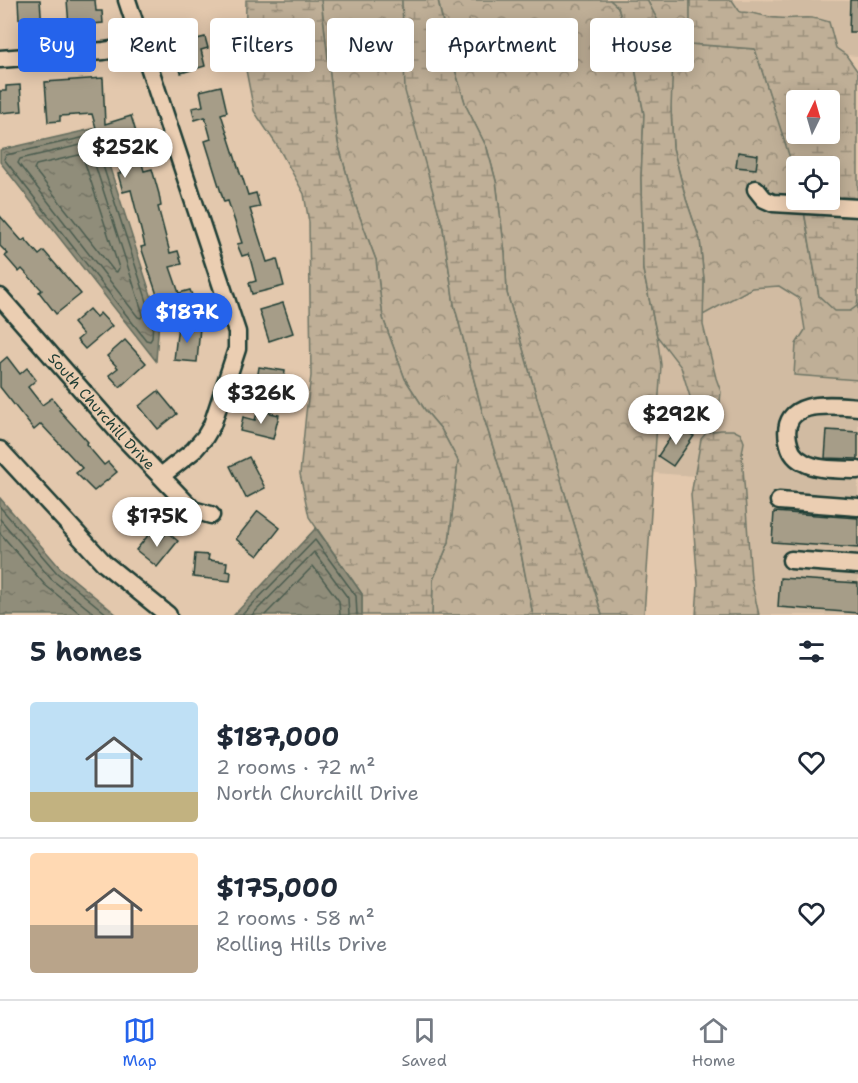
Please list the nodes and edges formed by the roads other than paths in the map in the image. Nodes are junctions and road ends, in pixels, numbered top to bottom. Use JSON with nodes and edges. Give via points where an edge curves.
{"nodes":[{"id":1,"x":127,"y":0,"type":"edge"},
{"id":2,"x":133,"y":18,"type":"edge"},
{"id":3,"x":108,"y":50,"type":"edge"},
{"id":4,"x":0,"y":59,"type":"edge"},
{"id":5,"x":151,"y":72,"type":"edge"},
{"id":6,"x":756,"y":189,"type":"dead end"},
{"id":7,"x":858,"y":208,"type":"edge"},
{"id":8,"x":0,"y":297,"type":"edge"},
{"id":9,"x":858,"y":407,"type":"edge"},
{"id":10,"x":0,"y":450,"type":"edge"},
{"id":11,"x":858,"y":470,"type":"edge"},
{"id":12,"x":161,"y":476,"type":"junction"},
{"id":13,"x":779,"y":501,"type":"dead end"},
{"id":14,"x":858,"y":507,"type":"edge"},
{"id":15,"x":211,"y":516,"type":"dead end"},
{"id":16,"x":791,"y":560,"type":"dead end"},
{"id":17,"x":858,"y":565,"type":"edge"},
{"id":18,"x":168,"y":615,"type":"edge"}],
"edges":[{"from":1,"to":2,"type":"street"},
{"from":3,"to":4,"type":"street"},
{"from":5,"to":12,"type":"street","via":[[237,332],[237,349],[212,425],[193,451]]},
{"from":6,"to":7,"type":"street","via":[[773,203]]},
{"from":8,"to":12,"type":"street","name":"South Churchill Drive"},
{"from":9,"to":11,"type":"street","via":[[816,406],[801,410],[787,423],[787,430],[792,454],[802,462]]},
{"from":10,"to":18,"type":"street","via":[[105,564]]},
{"from":12,"to":15,"type":"street","name":"South Churchill Drive","via":[[193,510]]},
{"from":13,"to":14,"type":"street"},
{"from":16,"to":17,"type":"street"}]}
